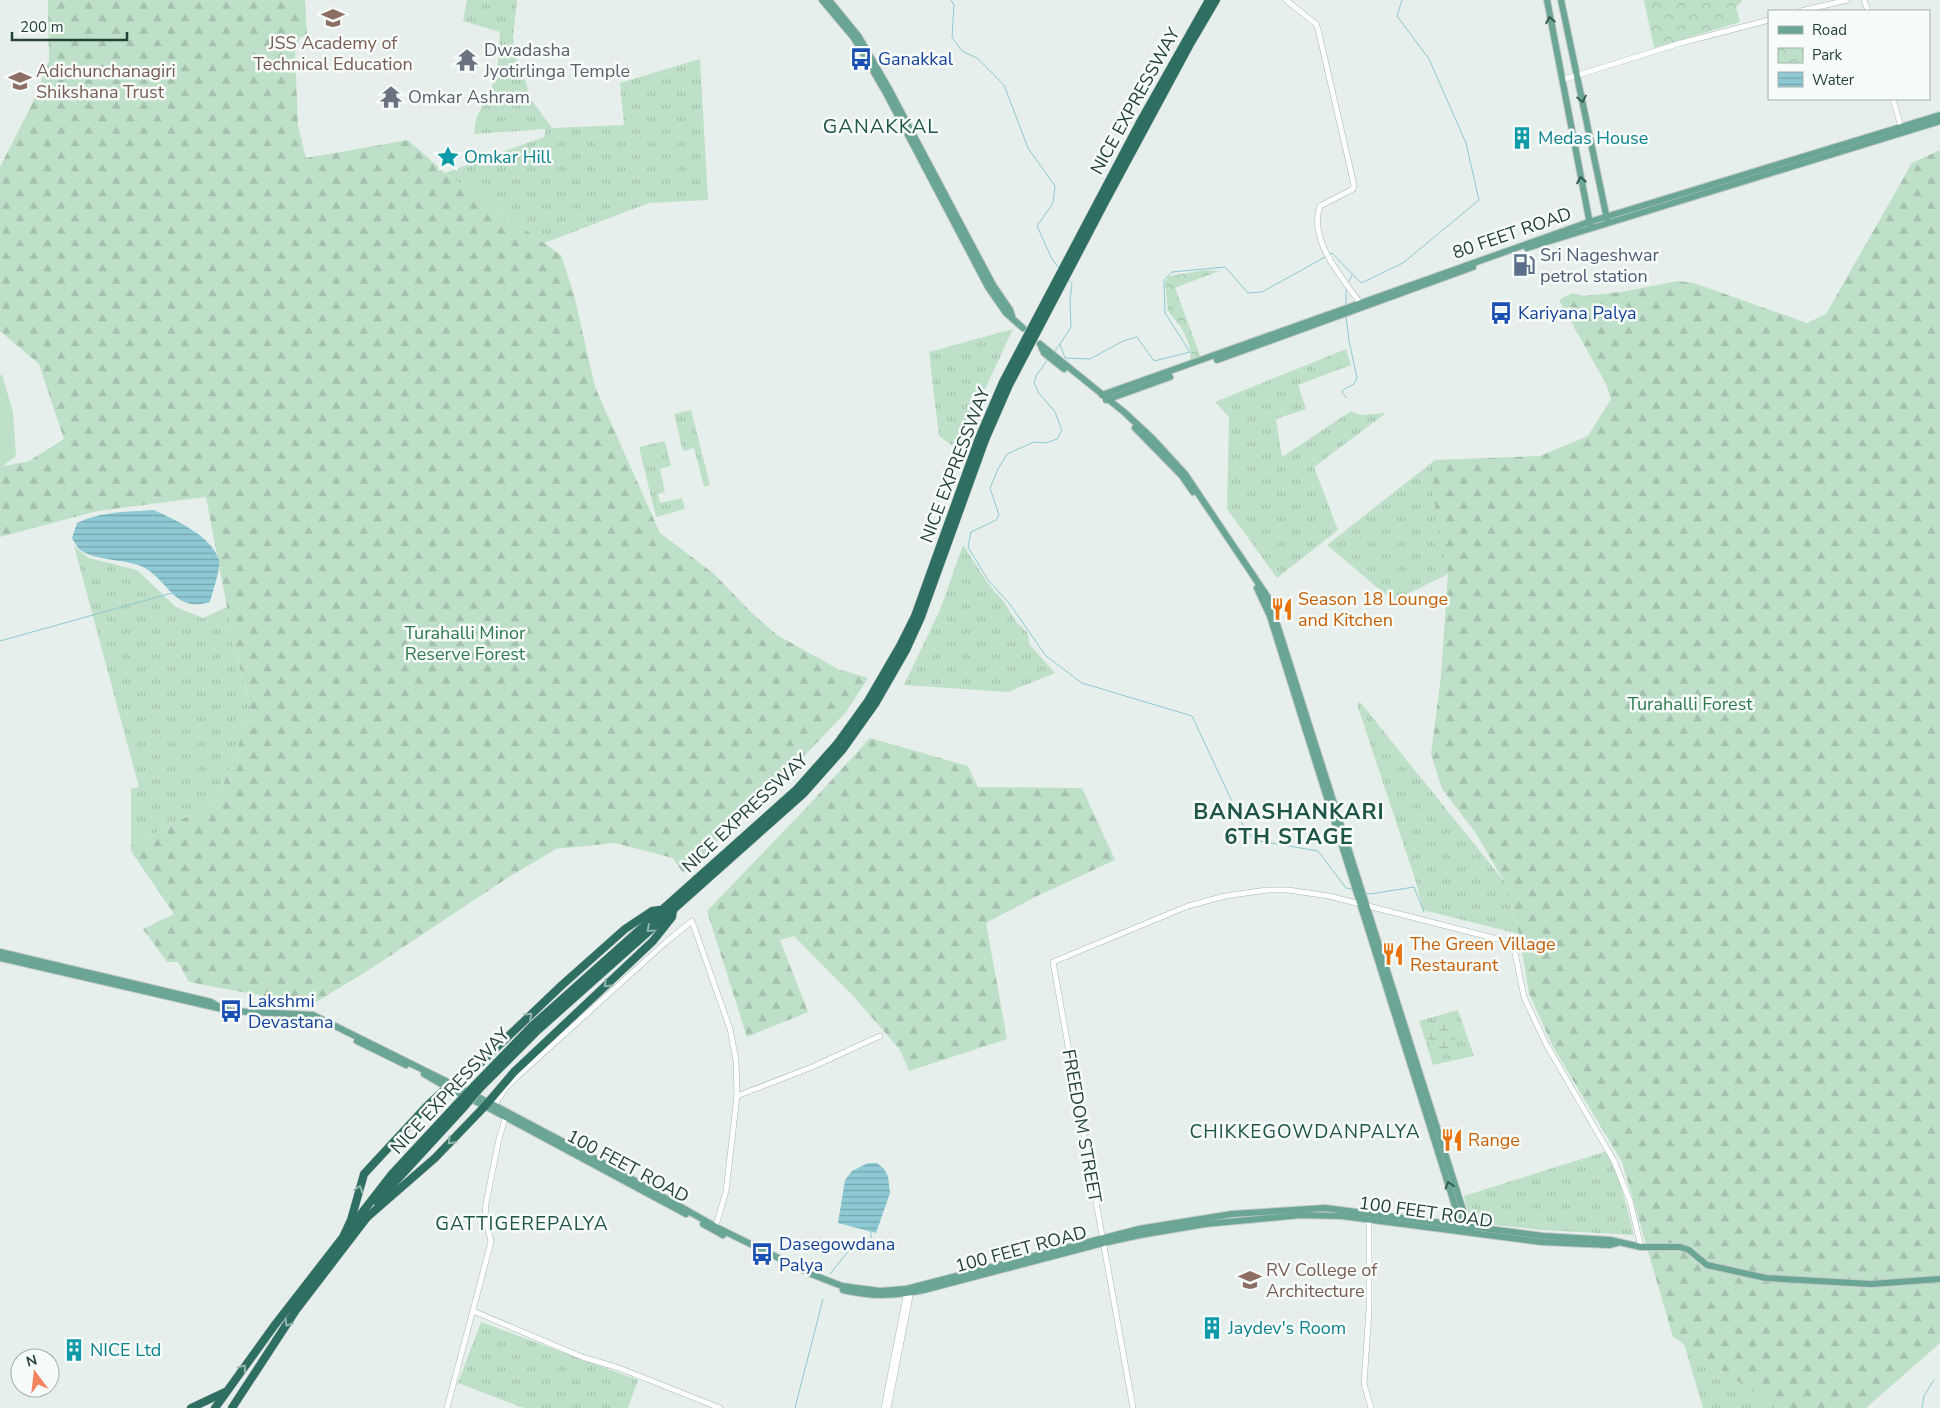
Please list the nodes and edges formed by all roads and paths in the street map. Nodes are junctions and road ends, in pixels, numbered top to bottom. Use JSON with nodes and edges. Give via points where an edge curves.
{"nodes":[{"id":1,"x":822,"y":0,"type":"edge"},
{"id":2,"x":829,"y":0,"type":"edge"},
{"id":3,"x":1209,"y":0,"type":"edge"},
{"id":4,"x":1216,"y":0,"type":"edge"},
{"id":5,"x":1286,"y":0,"type":"edge"},
{"id":6,"x":1547,"y":0,"type":"edge"},
{"id":7,"x":1561,"y":0,"type":"edge"},
{"id":8,"x":1847,"y":0,"type":"edge"},
{"id":9,"x":1806,"y":10,"type":"edge"},
{"id":10,"x":1768,"y":20,"type":"edge"},
{"id":11,"x":1577,"y":75,"type":"junction"},
{"id":12,"x":1562,"y":80,"type":"junction"},
{"id":13,"x":1893,"y":100,"type":"edge"},
{"id":14,"x":1940,"y":115,"type":"edge"},
{"id":15,"x":1940,"y":121,"type":"edge"},
{"id":16,"x":1902,"y":130,"type":"junction"},
{"id":17,"x":1607,"y":220,"type":"junction"},
{"id":18,"x":1590,"y":225,"type":"junction"},
{"id":19,"x":1067,"y":267,"type":"junction"},
{"id":20,"x":1061,"y":278,"type":"junction"},
{"id":21,"x":1360,"y":303,"type":"junction"},
{"id":22,"x":1012,"y":316,"type":"junction"},
{"id":23,"x":1022,"y":328,"type":"dead end"},
{"id":24,"x":1046,"y":351,"type":"dead end"},
{"id":25,"x":1104,"y":398,"type":"junction"},
{"id":26,"x":1365,"y":905,"type":"junction"},
{"id":27,"x":674,"y":908,"type":"junction"},
{"id":28,"x":662,"y":909,"type":"junction"},
{"id":29,"x":0,"y":952,"type":"edge"},
{"id":30,"x":0,"y":958,"type":"edge"},
{"id":31,"x":219,"y":1007,"type":"junction"},
{"id":32,"x":880,"y":1036,"type":"dead end"},
{"id":33,"x":477,"y":1087,"type":"junction"},
{"id":34,"x":455,"y":1088,"type":"junction"},
{"id":35,"x":738,"y":1096,"type":"junction"},
{"id":36,"x":486,"y":1104,"type":"junction"},
{"id":37,"x":460,"y":1105,"type":"junction"},
{"id":38,"x":506,"y":1115,"type":"junction"},
{"id":39,"x":1369,"y":1216,"type":"junction"},
{"id":40,"x":365,"y":1219,"type":"junction"},
{"id":41,"x":715,"y":1228,"type":"junction"},
{"id":42,"x":1466,"y":1229,"type":"junction"},
{"id":43,"x":344,"y":1235,"type":"junction"},
{"id":44,"x":1103,"y":1240,"type":"junction"},
{"id":45,"x":1641,"y":1247,"type":"junction"},
{"id":46,"x":1940,"y":1279,"type":"edge"},
{"id":47,"x":909,"y":1291,"type":"junction"},
{"id":48,"x":472,"y":1311,"type":"junction"},
{"id":49,"x":226,"y":1392,"type":"junction"},
{"id":50,"x":190,"y":1408,"type":"edge"},
{"id":51,"x":215,"y":1408,"type":"edge"},
{"id":52,"x":234,"y":1408,"type":"edge"},
{"id":53,"x":447,"y":1408,"type":"edge"},
{"id":54,"x":720,"y":1408,"type":"edge"},
{"id":55,"x":884,"y":1408,"type":"edge"},
{"id":56,"x":888,"y":1408,"type":"edge"},
{"id":57,"x":1133,"y":1408,"type":"edge"},
{"id":58,"x":1371,"y":1408,"type":"edge"}],
"edges":[{"from":1,"to":22,"type":"main road","via":[[854,38],[988,287]]},
{"from":2,"to":22,"type":"main road","via":[[859,37]]},
{"from":3,"to":19,"type":"highway","name":"NICE EXPRESSWAY","via":[[1183,42]]},
{"from":4,"to":19,"type":"highway","name":"NICE EXPRESSWAY"},
{"from":5,"to":21,"type":"street","via":[[1318,27],[1354,185],[1320,207],[1319,227],[1327,254]]},
{"from":12,"to":6,"type":"main road","one_way":true},
{"from":7,"to":11,"type":"main road"},
{"from":8,"to":9,"type":"street"},
{"from":10,"to":11,"type":"street"},
{"from":11,"to":12,"type":"street"},
{"from":11,"to":17,"type":"main road","one_way":true},
{"from":18,"to":12,"type":"main road","one_way":true},
{"from":13,"to":16,"type":"street"},
{"from":14,"to":16,"type":"main road","name":"80 FEET ROAD"},
{"from":15,"to":16,"type":"main road","name":"80 FEET ROAD"},
{"from":16,"to":17,"type":"main road","name":"80 FEET ROAD"},
{"from":17,"to":18,"type":"main road","name":"80 FEET ROAD"},
{"from":18,"to":21,"type":"main road","name":"80 FEET ROAD"},
{"from":18,"to":25,"type":"main road","name":"80 FEET ROAD"},
{"from":19,"to":20,"type":"highway","name":"NICE EXPRESSWAY"},
{"from":20,"to":27,"type":"highway","name":"NICE EXPRESSWAY","via":[[1000,404],[921,617],[875,704],[843,749],[803,794]]},
{"from":20,"to":28,"type":"highway","name":"NICE EXPRESSWAY","via":[[1000,389],[915,616],[868,701],[837,744],[797,789]]},
{"from":21,"to":25,"type":"main road","name":"80 FEET ROAD"},
{"from":22,"to":23,"type":"main road"},
{"from":24,"to":25,"type":"main road"},
{"from":25,"to":26,"type":"main road","via":[[1153,439],[1188,477],[1269,599]]},
{"from":26,"to":42,"type":"main road"},
{"from":26,"to":44,"type":"street","name":"FREEDOM STREET","via":[[1288,890],[1246,892],[1188,906],[1053,962]]},
{"from":26,"to":45,"type":"street","via":[[1513,943],[1524,997],[1546,1044],[1614,1161],[1630,1201]]},
{"from":27,"to":33,"type":"highway","name":"NICE EXPRESSWAY","one_way":true},
{"from":27,"to":36,"type":"highway","one_way":true,"via":[[672,916],[653,941],[514,1072]]},
{"from":28,"to":33,"type":"highway","name":"NICE EXPRESSWAY","via":[[532,1026]]},
{"from":34,"to":28,"type":"highway","one_way":true,"via":[[625,929],[652,911]]},
{"from":29,"to":31,"type":"main road","via":[[211,1002]]},
{"from":30,"to":31,"type":"main road","via":[[212,1008]]},
{"from":31,"to":34,"type":"main road","name":"100 FEET ROAD","via":[[231,1011],[307,1015]]},
{"from":32,"to":35,"type":"street"},
{"from":33,"to":37,"type":"highway","name":"NICE EXPRESSWAY","bridge":true},
{"from":34,"to":36,"type":"main road","name":"100 FEET ROAD"},
{"from":43,"to":34,"type":"highway","one_way":true,"via":[[364,1174],[426,1107]]},
{"from":35,"to":36,"type":"street","via":[[730,1029],[692,921]]},
{"from":35,"to":41,"type":"street","via":[[726,1191]]},
{"from":36,"to":38,"type":"main road","name":"100 FEET ROAD"},
{"from":36,"to":40,"type":"highway","one_way":true,"via":[[420,1171]]},
{"from":37,"to":40,"type":"highway","name":"NICE EXPRESSWAY"},
{"from":37,"to":43,"type":"highway","name":"NICE EXPRESSWAY","via":[[392,1174]]},
{"from":38,"to":41,"type":"main road","name":"100 FEET ROAD","via":[[609,1166]]},
{"from":38,"to":48,"type":"street","via":[[486,1203],[485,1216],[491,1242]]},
{"from":39,"to":42,"type":"main road","name":"100 FEET ROAD"},
{"from":39,"to":44,"type":"main road","name":"100 FEET ROAD","via":[[1325,1208],[1232,1214],[1139,1229]]},
{"from":39,"to":58,"type":"street","via":[[1364,1374],[1365,1392]]},
{"from":40,"to":52,"type":"highway","name":"NICE EXPRESSWAY","one_way":true,"via":[[296,1310]]},
{"from":41,"to":47,"type":"main road","name":"100 FEET ROAD","via":[[833,1283],[880,1291]]},
{"from":42,"to":45,"type":"main road","name":"100 FEET ROAD","via":[[1610,1240]]},
{"from":49,"to":43,"type":"highway","name":"NICE EXPRESSWAY","one_way":true},
{"from":44,"to":47,"type":"main road","name":"100 FEET ROAD"},
{"from":44,"to":57,"type":"street","name":"FREEDOM STREET"},
{"from":45,"to":46,"type":"main road","name":"100 FEET ROAD","via":[[1684,1248],[1707,1265],[1766,1278],[1863,1284]]},
{"from":47,"to":55,"type":"street"},
{"from":47,"to":56,"type":"street"},
{"from":48,"to":53,"type":"street"},
{"from":48,"to":54,"type":"street"},
{"from":49,"to":50,"type":"highway"},
{"from":49,"to":51,"type":"highway","name":"NICE EXPRESSWAY"}]}
